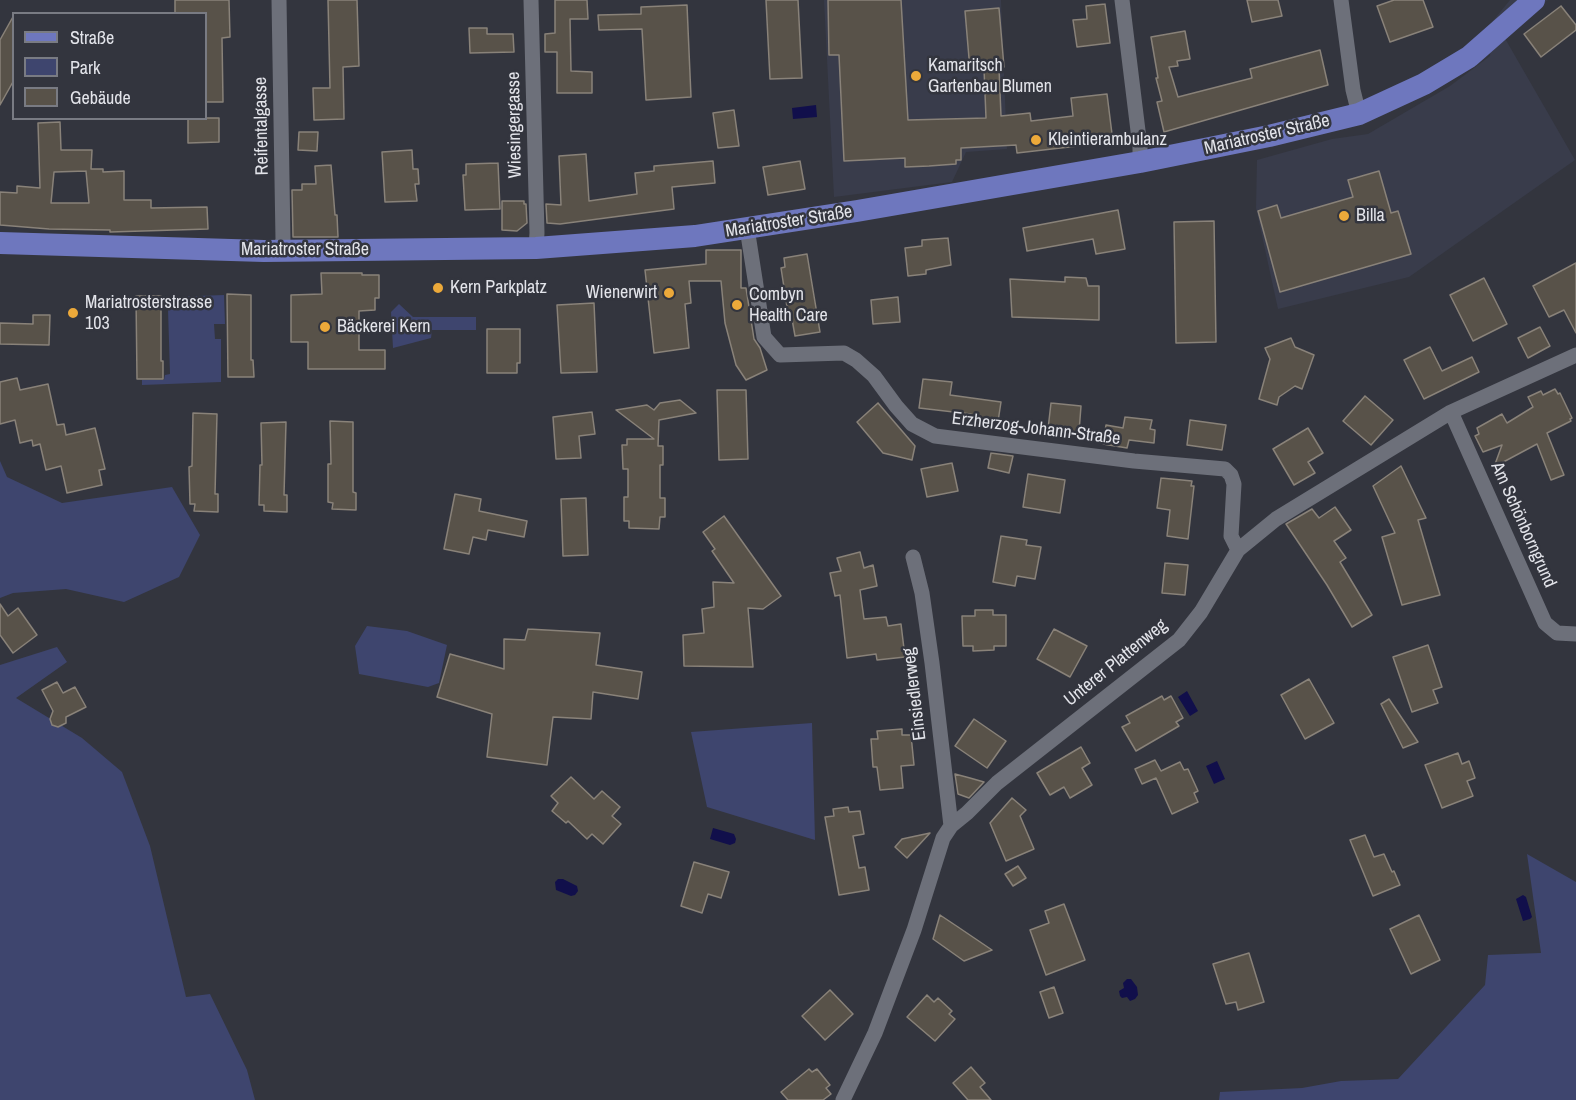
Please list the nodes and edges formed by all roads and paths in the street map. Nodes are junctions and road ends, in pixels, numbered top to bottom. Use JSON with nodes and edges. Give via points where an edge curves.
{"nodes":[{"id":1,"x":279,"y":0,"type":"edge"},
{"id":2,"x":531,"y":0,"type":"edge"},
{"id":3,"x":1122,"y":0,"type":"edge"},
{"id":4,"x":1341,"y":0,"type":"edge"},
{"id":5,"x":1534,"y":0,"type":"edge"},
{"id":6,"x":1359,"y":114,"type":"junction"},
{"id":7,"x":1140,"y":162,"type":"junction"},
{"id":8,"x":747,"y":228,"type":"junction"},
{"id":9,"x":0,"y":243,"type":"edge"},
{"id":10,"x":536,"y":248,"type":"junction"},
{"id":11,"x":280,"y":250,"type":"junction"},
{"id":12,"x":1576,"y":355,"type":"edge"},
{"id":13,"x":1451,"y":412,"type":"junction"},
{"id":14,"x":1238,"y":550,"type":"junction"},
{"id":15,"x":913,"y":557,"type":"dead end"},
{"id":16,"x":1576,"y":634,"type":"edge"},
{"id":17,"x":951,"y":826,"type":"junction"},
{"id":18,"x":843,"y":1100,"type":"edge"}],
"edges":[{"from":1,"to":11,"type":"street","name":"Reifentalgasse","via":[[283,237]]},
{"from":2,"to":10,"type":"street","name":"Wiesingergasse"},
{"from":3,"to":7,"type":"street"},
{"from":4,"to":6,"type":"street"},
{"from":5,"to":6,"type":"main road","name":"Mariatroster Straße","via":[[1470,57],[1424,84]]},
{"from":6,"to":7,"type":"main road","name":"Mariatroster Straße"},
{"from":7,"to":8,"type":"main road","name":"Mariatroster Straße"},
{"from":8,"to":10,"type":"main road","name":"Mariatroster Straße"},
{"from":8,"to":14,"type":"street","name":"Erzherzog-Johann-Straße","via":[[764,337],[780,355],[844,353],[874,376],[912,424],[935,436],[1225,469],[1234,484],[1231,536]]},
{"from":9,"to":11,"type":"main road","name":"Mariatroster Straße"},
{"from":10,"to":11,"type":"main road","name":"Mariatroster Straße"},
{"from":12,"to":13,"type":"street","name":"Unterer Plattenweg"},
{"from":13,"to":14,"type":"street","name":"Unterer Plattenweg","via":[[1276,519]]},
{"from":13,"to":16,"type":"street","name":"Am Schönborngrund","via":[[1545,623],[1557,633]]},
{"from":14,"to":17,"type":"street","name":"Unterer Plattenweg","via":[[1202,612],[1179,640],[997,783]]},
{"from":15,"to":17,"type":"street","name":"Einsiedlerweg","via":[[932,663]]},
{"from":17,"to":18,"type":"street","name":"Unterer Plattenweg","via":[[943,838],[875,1033]]}]}
